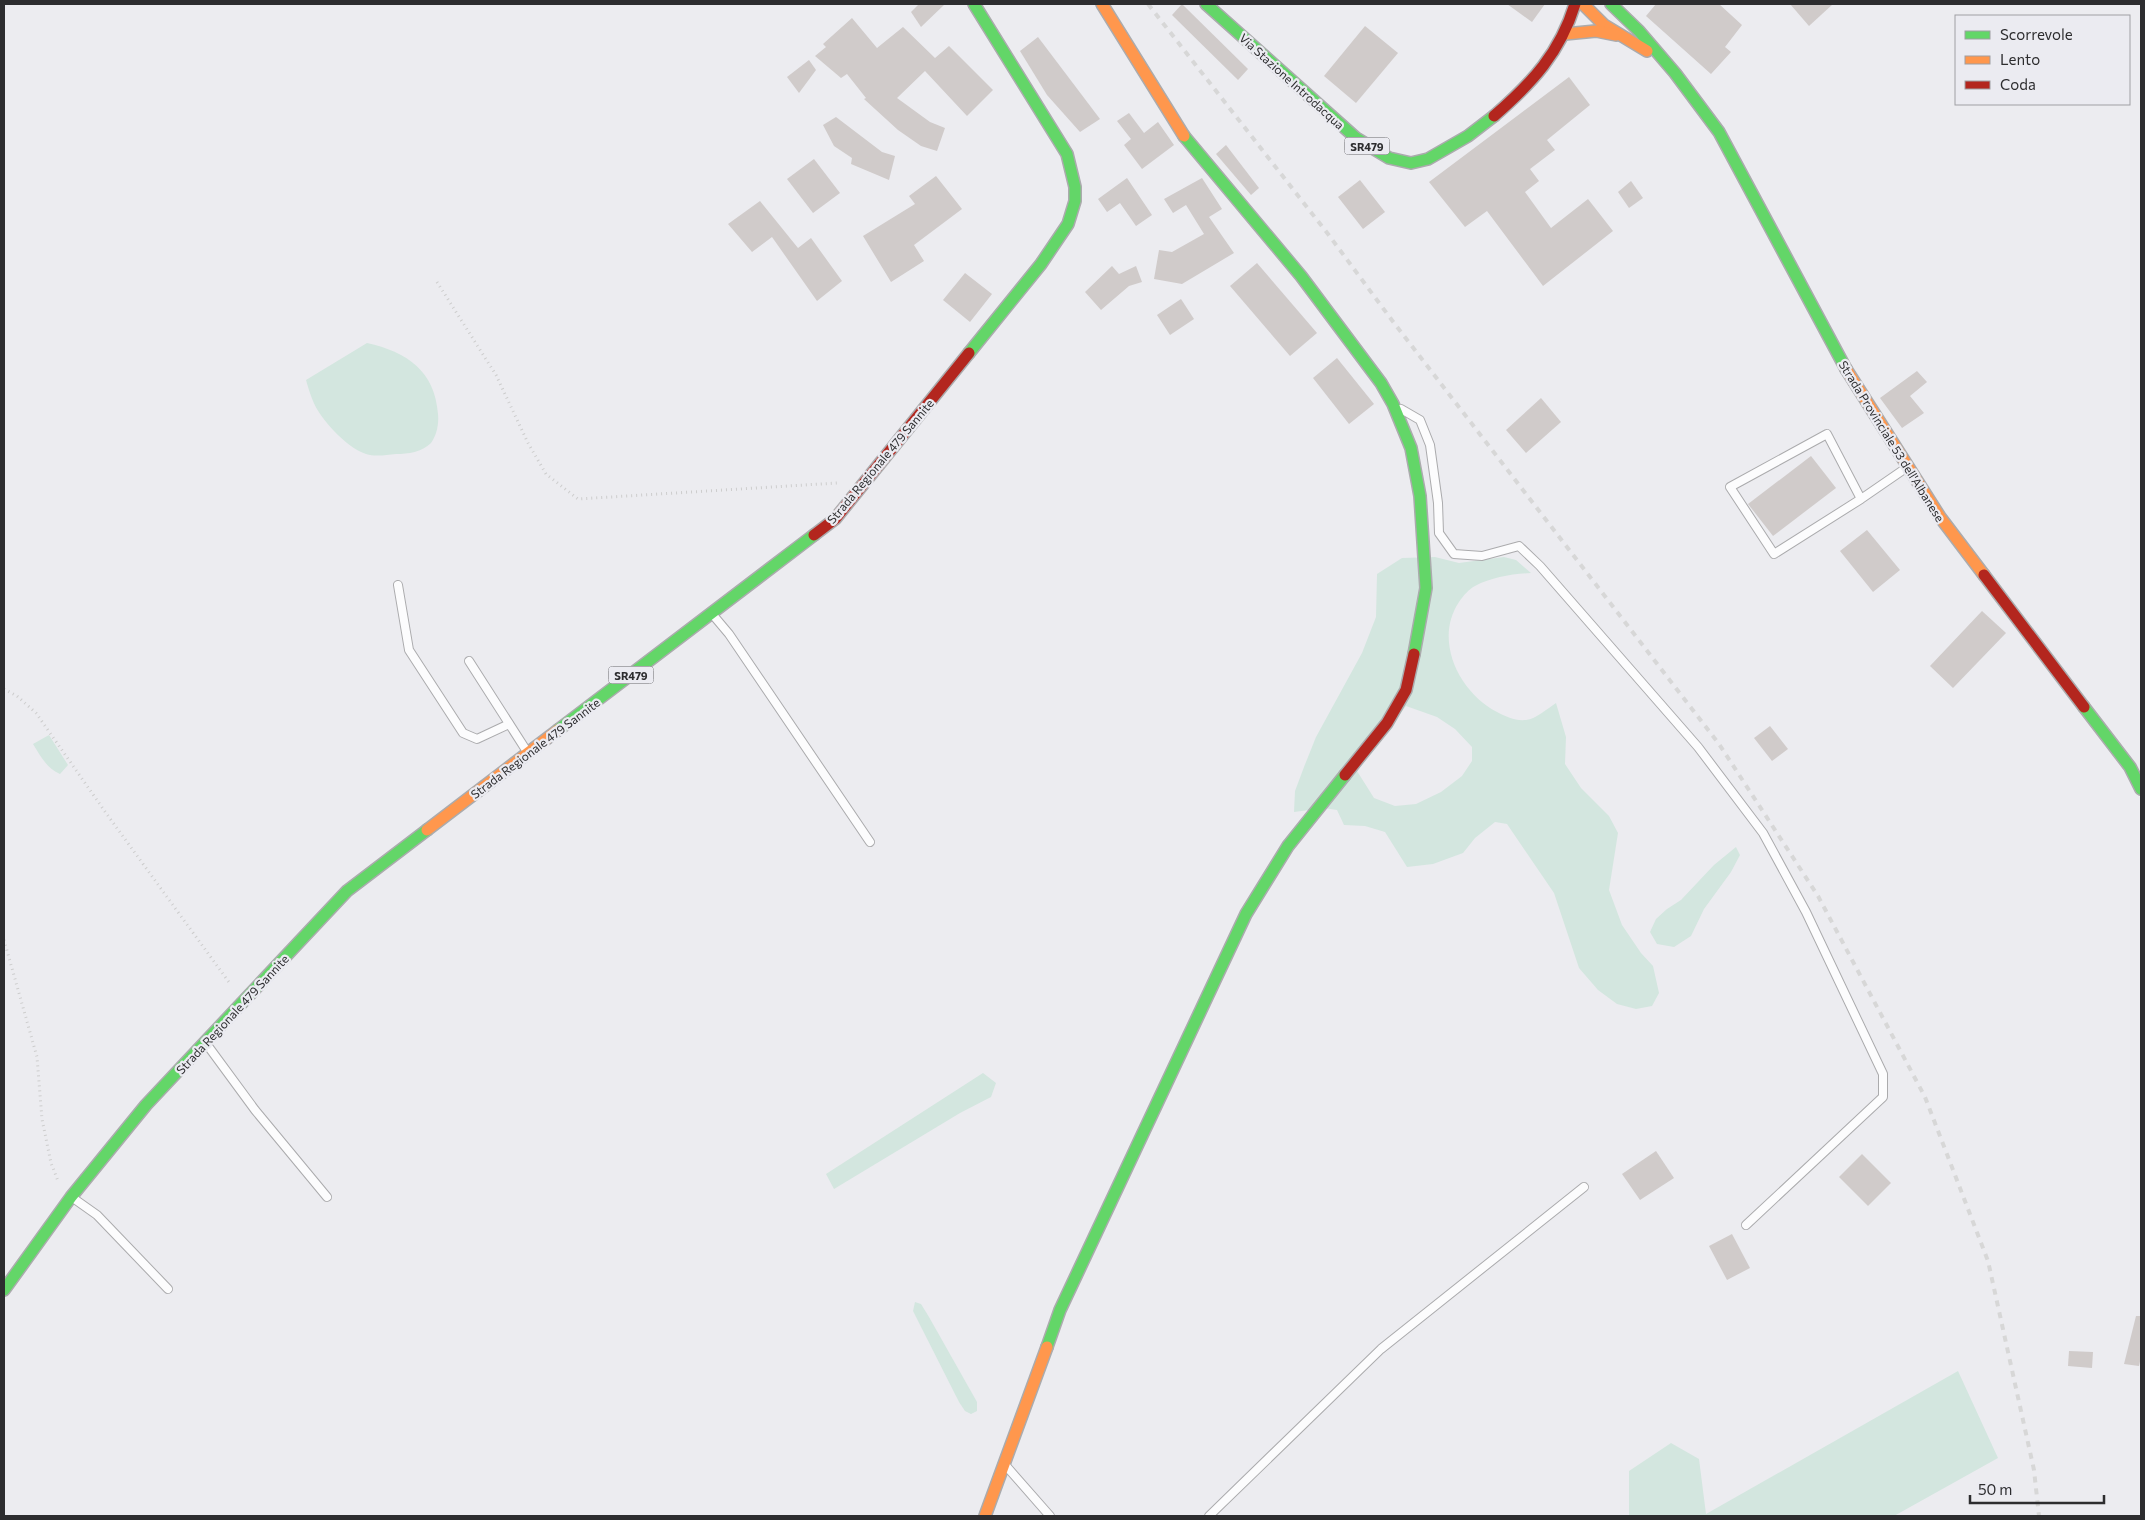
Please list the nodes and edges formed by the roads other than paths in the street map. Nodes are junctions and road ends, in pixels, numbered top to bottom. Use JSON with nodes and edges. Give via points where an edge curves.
{"nodes":[{"id":1,"x":974,"y":4,"type":"edge"},
{"id":2,"x":1102,"y":4,"type":"edge"},
{"id":3,"x":1206,"y":4,"type":"edge"},
{"id":4,"x":1575,"y":4,"type":"edge"},
{"id":5,"x":1583,"y":4,"type":"edge"},
{"id":6,"x":1612,"y":6,"type":"edge"},
{"id":7,"x":1565,"y":34,"type":"junction"},
{"id":8,"x":1624,"y":38,"type":"junction"},
{"id":9,"x":1675,"y":73,"type":"junction"},
{"id":10,"x":1393,"y":404,"type":"junction"},
{"id":11,"x":1908,"y":467,"type":"junction"},
{"id":12,"x":1861,"y":499,"type":"junction"},
{"id":13,"x":398,"y":585,"type":"dead end"},
{"id":14,"x":712,"y":613,"type":"junction"},
{"id":15,"x":469,"y":661,"type":"dead end"},
{"id":16,"x":509,"y":724,"type":"junction"},
{"id":17,"x":528,"y":753,"type":"junction"},
{"id":18,"x":2141,"y":789,"type":"edge"},
{"id":19,"x":870,"y":842,"type":"dead end"},
{"id":20,"x":205,"y":1042,"type":"junction"},
{"id":21,"x":1584,"y":1186,"type":"dead end"},
{"id":22,"x":71,"y":1197,"type":"junction"},
{"id":23,"x":327,"y":1197,"type":"dead end"},
{"id":24,"x":1746,"y":1225,"type":"dead end"},
{"id":25,"x":168,"y":1289,"type":"dead end"},
{"id":26,"x":4,"y":1290,"type":"edge"},
{"id":27,"x":1005,"y":1465,"type":"junction"},
{"id":28,"x":985,"y":1516,"type":"edge"},
{"id":29,"x":1050,"y":1516,"type":"edge"},
{"id":30,"x":1208,"y":1516,"type":"edge"}],
"edges":[{"from":1,"to":14,"type":"main road","name":"Strada Regionale 479 Sannite","number":"SR479","via":[[1067,154],[1077,198],[1067,228],[835,519]]},
{"from":2,"to":10,"type":"main road","via":[[1184,136],[1301,276],[1382,383]]},
{"from":3,"to":7,"type":"main road","name":"Via Stazione Introdacqua","number":"SR479","via":[[1356,138],[1382,155],[1413,163],[1434,156],[1492,117],[1534,78]]},
{"from":4,"to":7,"type":"main road","name":"Via Stazione Introdacqua","number":"SR479"},
{"from":5,"to":8,"type":"main road","name":"Strada Provinciale 53 dell'Albanese","via":[[1593,16]]},
{"from":6,"to":9,"type":"main road","name":"Strada Provinciale 53 dell'Albanese","via":[[1639,31]]},
{"from":7,"to":8,"type":"main road","name":"Strada Provinciale 53 dell'Albanese","via":[[1596,31]]},
{"from":8,"to":9,"type":"main road","name":"Strada Provinciale 53 dell'Albanese"},
{"from":9,"to":11,"type":"main road","name":"Strada Provinciale 53 dell'Albanese","via":[[1719,132],[1841,362]]},
{"from":10,"to":24,"type":"lane","via":[[1420,420],[1430,445],[1439,533],[1454,554],[1482,556],[1519,546],[1698,747],[1763,833],[1806,912],[1883,1074],[1883,1096]]},
{"from":10,"to":27,"type":"main road","via":[[1411,448],[1426,588],[1406,690],[1388,723],[1288,846],[1246,914],[1060,1310]]},
{"from":11,"to":12,"type":"lane"},
{"from":11,"to":18,"type":"main road","name":"Strada Provinciale 53 dell'Albanese","via":[[1940,517],[2130,767]]},
{"from":12,"to":12,"type":"lane","via":[[1774,554],[1730,487],[1827,434]]},
{"from":13,"to":16,"type":"lane","via":[[409,650],[462,733],[477,739]]},
{"from":14,"to":17,"type":"main road","name":"Strada Regionale 479 Sannite","number":"SR479"},
{"from":14,"to":19,"type":"lane"},
{"from":15,"to":16,"type":"lane"},
{"from":16,"to":17,"type":"lane"},
{"from":17,"to":20,"type":"main road","name":"Strada Regionale 479 Sannite","number":"SR479","via":[[348,891]]},
{"from":20,"to":22,"type":"main road","name":"Strada Regionale 479 Sannite","number":"SR479","via":[[146,1105]]},
{"from":20,"to":23,"type":"lane","via":[[255,1110]]},
{"from":21,"to":30,"type":"lane","via":[[1381,1349]]},
{"from":22,"to":25,"type":"lane","via":[[97,1214]]},
{"from":22,"to":26,"type":"main road","name":"Strada Regionale 479 Sannite","number":"SR479"},
{"from":27,"to":28,"type":"main road"},
{"from":27,"to":29,"type":"lane"}]}
